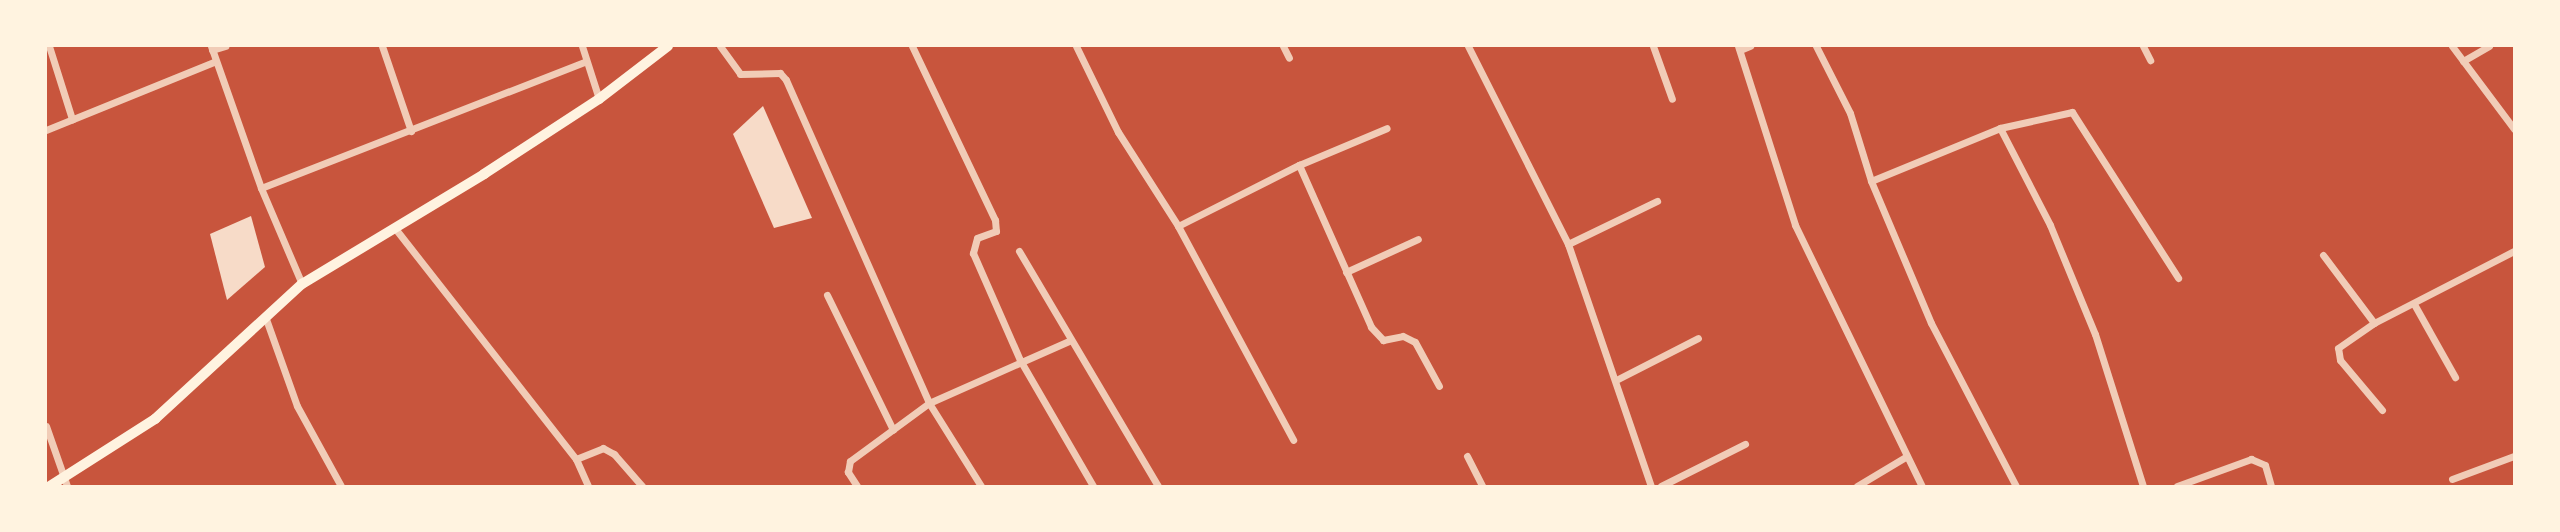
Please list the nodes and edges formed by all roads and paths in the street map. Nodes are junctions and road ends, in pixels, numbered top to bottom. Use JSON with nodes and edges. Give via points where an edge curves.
{"nodes":[{"id":1,"x":50,"y":46,"type":"edge"},
{"id":2,"x":225,"y":46,"type":"edge"},
{"id":3,"x":382,"y":46,"type":"edge"},
{"id":4,"x":582,"y":46,"type":"edge"},
{"id":5,"x":668,"y":46,"type":"edge"},
{"id":6,"x":720,"y":46,"type":"edge"},
{"id":7,"x":912,"y":46,"type":"edge"},
{"id":8,"x":1076,"y":46,"type":"edge"},
{"id":9,"x":1283,"y":46,"type":"edge"},
{"id":10,"x":1468,"y":46,"type":"edge"},
{"id":11,"x":1653,"y":46,"type":"edge"},
{"id":12,"x":1750,"y":46,"type":"edge"},
{"id":13,"x":1816,"y":46,"type":"edge"},
{"id":14,"x":2143,"y":46,"type":"edge"},
{"id":15,"x":2452,"y":46,"type":"edge"},
{"id":16,"x":2488,"y":46,"type":"edge"},
{"id":17,"x":211,"y":48,"type":"edge"},
{"id":18,"x":1739,"y":48,"type":"edge"},
{"id":19,"x":1289,"y":58,"type":"dead end"},
{"id":20,"x":2150,"y":60,"type":"dead end"},
{"id":21,"x":216,"y":61,"type":"junction"},
{"id":22,"x":586,"y":61,"type":"junction"},
{"id":23,"x":2463,"y":61,"type":"junction"},
{"id":24,"x":599,"y":99,"type":"junction"},
{"id":25,"x":1672,"y":99,"type":"dead end"},
{"id":26,"x":72,"y":119,"type":"junction"},
{"id":27,"x":1387,"y":128,"type":"dead end"},
{"id":28,"x":2000,"y":128,"type":"junction"},
{"id":29,"x":2515,"y":129,"type":"edge"},
{"id":30,"x":46,"y":130,"type":"edge"},
{"id":31,"x":411,"y":131,"type":"junction"},
{"id":32,"x":1299,"y":165,"type":"junction"},
{"id":33,"x":1871,"y":181,"type":"junction"},
{"id":34,"x":261,"y":188,"type":"junction"},
{"id":35,"x":1657,"y":201,"type":"dead end"},
{"id":36,"x":394,"y":226,"type":"junction"},
{"id":37,"x":1178,"y":226,"type":"junction"},
{"id":38,"x":1418,"y":239,"type":"dead end"},
{"id":39,"x":1568,"y":244,"type":"junction"},
{"id":40,"x":1019,"y":251,"type":"dead end"},
{"id":41,"x":2515,"y":251,"type":"edge"},
{"id":42,"x":2323,"y":255,"type":"dead end"},
{"id":43,"x":1346,"y":272,"type":"junction"},
{"id":44,"x":2178,"y":278,"type":"dead end"},
{"id":45,"x":302,"y":284,"type":"junction"},
{"id":46,"x":827,"y":295,"type":"dead end"},
{"id":47,"x":2414,"y":304,"type":"junction"},
{"id":48,"x":266,"y":319,"type":"junction"},
{"id":49,"x":2374,"y":323,"type":"junction"},
{"id":50,"x":1698,"y":338,"type":"dead end"},
{"id":51,"x":1069,"y":341,"type":"junction"},
{"id":52,"x":1020,"y":359,"type":"junction"},
{"id":53,"x":2455,"y":377,"type":"dead end"},
{"id":54,"x":1616,"y":380,"type":"junction"},
{"id":55,"x":1439,"y":386,"type":"dead end"},
{"id":56,"x":929,"y":403,"type":"junction"},
{"id":57,"x":2382,"y":410,"type":"dead end"},
{"id":58,"x":46,"y":426,"type":"edge"},
{"id":59,"x":893,"y":430,"type":"junction"},
{"id":60,"x":1293,"y":440,"type":"dead end"},
{"id":61,"x":1745,"y":444,"type":"dead end"},
{"id":62,"x":1466,"y":456,"type":"dead end"},
{"id":63,"x":1907,"y":456,"type":"junction"},
{"id":64,"x":2515,"y":456,"type":"edge"},
{"id":65,"x":576,"y":459,"type":"junction"},
{"id":66,"x":2452,"y":479,"type":"dead end"},
{"id":67,"x":65,"y":483,"type":"edge"},
{"id":68,"x":50,"y":486,"type":"edge"},
{"id":69,"x":341,"y":486,"type":"edge"},
{"id":70,"x":588,"y":486,"type":"edge"},
{"id":71,"x":642,"y":486,"type":"edge"},
{"id":72,"x":857,"y":486,"type":"edge"},
{"id":73,"x":981,"y":486,"type":"edge"},
{"id":74,"x":1093,"y":486,"type":"edge"},
{"id":75,"x":1158,"y":486,"type":"edge"},
{"id":76,"x":1482,"y":486,"type":"edge"},
{"id":77,"x":1651,"y":486,"type":"edge"},
{"id":78,"x":1661,"y":486,"type":"edge"},
{"id":79,"x":1857,"y":486,"type":"edge"},
{"id":80,"x":1922,"y":486,"type":"edge"},
{"id":81,"x":2016,"y":486,"type":"edge"},
{"id":82,"x":2143,"y":486,"type":"edge"},
{"id":83,"x":2176,"y":486,"type":"edge"},
{"id":84,"x":2271,"y":486,"type":"edge"}],
"edges":[{"from":1,"to":26,"type":"street"},
{"from":2,"to":17,"type":"street"},
{"from":3,"to":31,"type":"street"},
{"from":4,"to":22,"type":"street"},
{"from":5,"to":24,"type":"main road"},
{"from":6,"to":56,"type":"street","via":[[740,74],[780,73],[786,80]]},
{"from":7,"to":52,"type":"street","via":[[995,220],[996,231],[977,239],[973,253]]},
{"from":8,"to":37,"type":"street","via":[[1118,132]]},
{"from":9,"to":19,"type":"street"},
{"from":10,"to":39,"type":"street"},
{"from":11,"to":25,"type":"street"},
{"from":12,"to":18,"type":"street"},
{"from":13,"to":33,"type":"street","via":[[1850,113]]},
{"from":14,"to":20,"type":"street"},
{"from":15,"to":23,"type":"street"},
{"from":16,"to":23,"type":"street"},
{"from":17,"to":21,"type":"street"},
{"from":18,"to":63,"type":"street","via":[[1795,225]]},
{"from":21,"to":26,"type":"street"},
{"from":21,"to":34,"type":"street"},
{"from":22,"to":24,"type":"street"},
{"from":22,"to":31,"type":"street"},
{"from":23,"to":29,"type":"street"},
{"from":24,"to":36,"type":"main road"},
{"from":26,"to":30,"type":"street"},
{"from":27,"to":32,"type":"street"},
{"from":28,"to":33,"type":"street"},
{"from":28,"to":44,"type":"street","via":[[2061,113],[2078,118]]},
{"from":28,"to":82,"type":"street","via":[[2050,225],[2095,334]]},
{"from":31,"to":34,"type":"street"},
{"from":32,"to":37,"type":"street"},
{"from":32,"to":43,"type":"street"},
{"from":33,"to":81,"type":"street","via":[[1931,323]]},
{"from":34,"to":45,"type":"street"},
{"from":35,"to":39,"type":"street"},
{"from":36,"to":45,"type":"main road"},
{"from":36,"to":65,"type":"street"},
{"from":37,"to":60,"type":"street"},
{"from":38,"to":43,"type":"street"},
{"from":39,"to":54,"type":"street"},
{"from":40,"to":51,"type":"street"},
{"from":41,"to":47,"type":"street"},
{"from":42,"to":49,"type":"street"},
{"from":43,"to":55,"type":"street","via":[[1378,337],[1403,336],[1415,342]]},
{"from":45,"to":48,"type":"main road"},
{"from":46,"to":59,"type":"street"},
{"from":47,"to":49,"type":"street"},
{"from":47,"to":53,"type":"street"},
{"from":48,"to":67,"type":"main road","via":[[155,419]]},
{"from":48,"to":69,"type":"street","via":[[297,406]]},
{"from":49,"to":57,"type":"street","via":[[2343,343],[2337,353]]},
{"from":50,"to":54,"type":"street"},
{"from":51,"to":52,"type":"street"},
{"from":51,"to":75,"type":"street"},
{"from":52,"to":56,"type":"street"},
{"from":52,"to":74,"type":"street"},
{"from":54,"to":77,"type":"street"},
{"from":56,"to":59,"type":"street"},
{"from":56,"to":73,"type":"street"},
{"from":58,"to":67,"type":"street"},
{"from":59,"to":72,"type":"street","via":[[847,466]]},
{"from":61,"to":78,"type":"street"},
{"from":62,"to":76,"type":"street"},
{"from":63,"to":79,"type":"street"},
{"from":63,"to":80,"type":"street"},
{"from":64,"to":66,"type":"street"},
{"from":65,"to":70,"type":"street"},
{"from":65,"to":71,"type":"street","via":[[603,448]]},
{"from":67,"to":68,"type":"main road"},
{"from":83,"to":84,"type":"street","via":[[2251,459],[2264,465]]}]}
